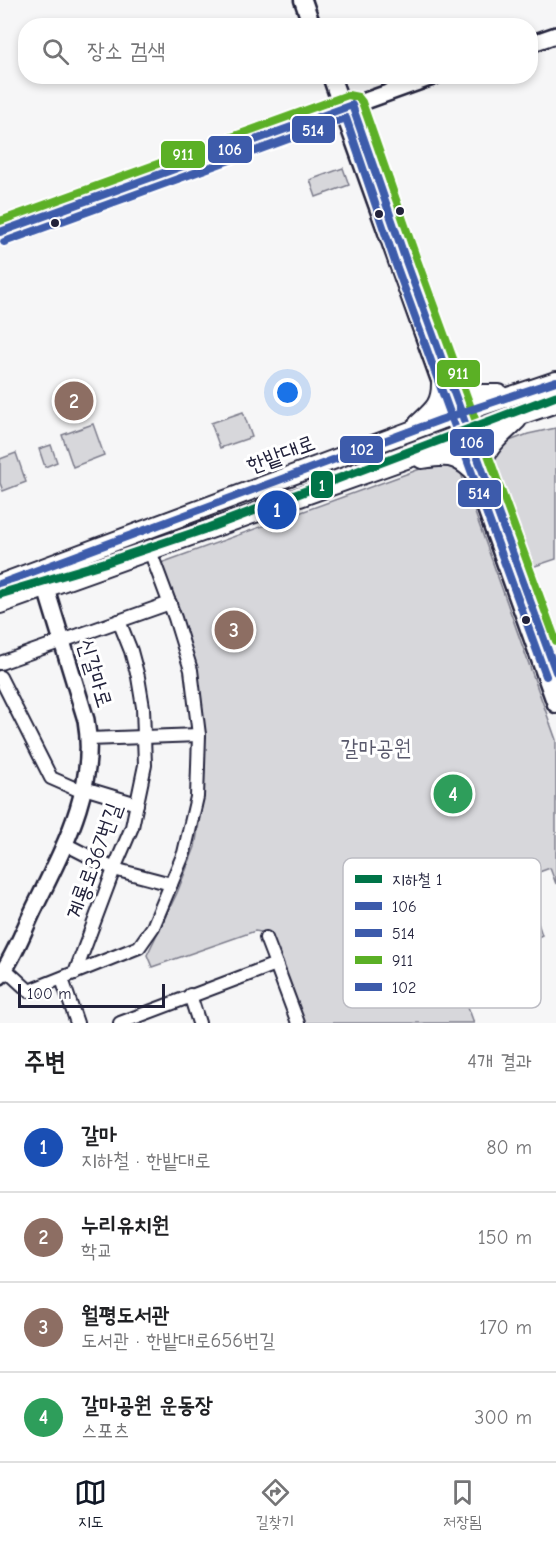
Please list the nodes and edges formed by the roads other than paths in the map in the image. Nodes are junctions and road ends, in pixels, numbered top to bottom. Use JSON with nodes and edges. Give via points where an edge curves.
{"nodes":[{"id":1,"x":303,"y":0,"type":"edge"},
{"id":2,"x":315,"y":0,"type":"edge"},
{"id":3,"x":309,"y":18,"type":"edge"},
{"id":4,"x":321,"y":18,"type":"edge"},
{"id":5,"x":556,"y":35,"type":"edge"},
{"id":6,"x":538,"y":41,"type":"edge"},
{"id":7,"x":335,"y":84,"type":"edge"},
{"id":8,"x":343,"y":84,"type":"edge"},
{"id":9,"x":412,"y":84,"type":"edge"},
{"id":10,"x":347,"y":107,"type":"junction"},
{"id":11,"x":0,"y":231,"type":"edge"},
{"id":12,"x":556,"y":381,"type":"edge"},
{"id":13,"x":446,"y":385,"type":"junction"},
{"id":14,"x":515,"y":395,"type":"junction"},
{"id":15,"x":556,"y":403,"type":"edge"},
{"id":16,"x":525,"y":413,"type":"junction"},
{"id":17,"x":457,"y":414,"type":"junction"},
{"id":18,"x":403,"y":435,"type":"junction"},
{"id":19,"x":464,"y":435,"type":"junction"},
{"id":20,"x":412,"y":457,"type":"junction"},
{"id":21,"x":477,"y":469,"type":"junction"},
{"id":22,"x":150,"y":551,"type":"junction"},
{"id":23,"x":40,"y":570,"type":"junction"},
{"id":24,"x":0,"y":584,"type":"edge"},
{"id":25,"x":44,"y":589,"type":"junction"},
{"id":26,"x":170,"y":603,"type":"junction"},
{"id":27,"x":0,"y":604,"type":"edge"},
{"id":28,"x":119,"y":621,"type":"junction"},
{"id":29,"x":62,"y":641,"type":"junction"},
{"id":30,"x":0,"y":663,"type":"edge"},
{"id":31,"x":556,"y":672,"type":"edge"},
{"id":32,"x":0,"y":677,"type":"edge"},
{"id":33,"x":556,"y":704,"type":"edge"},
{"id":34,"x":199,"y":735,"type":"junction"},
{"id":35,"x":145,"y":738,"type":"junction"},
{"id":36,"x":89,"y":739,"type":"junction"},
{"id":37,"x":83,"y":790,"type":"junction"},
{"id":38,"x":137,"y":804,"type":"junction"},
{"id":39,"x":65,"y":844,"type":"junction"},
{"id":40,"x":114,"y":869,"type":"junction"},
{"id":41,"x":171,"y":884,"type":"junction"},
{"id":42,"x":266,"y":938,"type":"dead end"},
{"id":43,"x":276,"y":964,"type":"junction"},
{"id":44,"x":2,"y":973,"type":"edge"},
{"id":45,"x":75,"y":973,"type":"junction"},
{"id":46,"x":62,"y":979,"type":"junction"},
{"id":47,"x":190,"y":995,"type":"junction"},
{"id":48,"x":294,"y":1022,"type":"edge"},
{"id":49,"x":77,"y":1023,"type":"edge"},
{"id":50,"x":120,"y":1023,"type":"edge"},
{"id":51,"x":200,"y":1023,"type":"edge"}],
"edges":[{"from":1,"to":3,"type":"main road"},
{"from":2,"to":4,"type":"main road"},
{"from":5,"to":6,"type":"street"},
{"from":7,"to":10,"type":"main road"},
{"from":8,"to":10,"type":"main road"},
{"from":9,"to":10,"type":"street"},
{"from":10,"to":11,"type":"street"},
{"from":10,"to":13,"type":"main road"},
{"from":12,"to":14,"type":"main road","name":"한밭대로"},
{"from":13,"to":14,"type":"main road","via":[[464,394]]},
{"from":13,"to":17,"type":"main road"},
{"from":13,"to":18,"type":"main road","via":[[434,410]]},
{"from":14,"to":17,"type":"main road","name":"한밭대로"},
{"from":15,"to":16,"type":"main road","name":"한밭대로"},
{"from":16,"to":19,"type":"main road","name":"한밭대로"},
{"from":16,"to":21,"type":"main road","via":[[490,446]]},
{"from":17,"to":18,"type":"main road","name":"한밭대로"},
{"from":17,"to":19,"type":"main road"},
{"from":18,"to":23,"type":"main road","name":"한밭대로"},
{"from":19,"to":20,"type":"main road","name":"한밭대로"},
{"from":19,"to":21,"type":"main road"},
{"from":20,"to":21,"type":"main road","via":[[450,456]]},
{"from":20,"to":22,"type":"main road","name":"한밭대로"},
{"from":21,"to":31,"type":"main road"},
{"from":21,"to":33,"type":"main road"},
{"from":22,"to":25,"type":"main road","name":"한밭대로"},
{"from":22,"to":26,"type":"street"},
{"from":23,"to":24,"type":"main road"},
{"from":23,"to":25,"type":"street","name":"신갈마로"},
{"from":25,"to":27,"type":"main road","name":"한밭대로"},
{"from":25,"to":29,"type":"street","name":"신갈마로"},
{"from":26,"to":28,"type":"street"},
{"from":26,"to":34,"type":"street","via":[[191,670]]},
{"from":28,"to":29,"type":"street"},
{"from":28,"to":35,"type":"street","name":"계룡로367번길","via":[[138,677]]},
{"from":29,"to":30,"type":"street"},
{"from":29,"to":36,"type":"street","name":"신갈마로"},
{"from":32,"to":37,"type":"street","via":[[51,778]]},
{"from":34,"to":35,"type":"street"},
{"from":34,"to":41,"type":"street","via":[[197,797],[184,853]]},
{"from":35,"to":36,"type":"street"},
{"from":35,"to":38,"type":"street","name":"계룡로367번길","via":[[146,765]]},
{"from":36,"to":37,"type":"street","name":"신갈마로"},
{"from":37,"to":38,"type":"street"},
{"from":37,"to":39,"type":"street","name":"신갈마로"},
{"from":38,"to":40,"type":"street","name":"계룡로367번길"},
{"from":39,"to":40,"type":"street"},
{"from":39,"to":44,"type":"street","name":"신갈마로"},
{"from":40,"to":41,"type":"street"},
{"from":40,"to":45,"type":"street","name":"계룡로367번길"},
{"from":41,"to":45,"type":"street","via":[[153,927],[139,947]]},
{"from":42,"to":43,"type":"street"},
{"from":43,"to":47,"type":"street"},
{"from":43,"to":48,"type":"street"},
{"from":44,"to":46,"type":"street","via":[[29,991]]},
{"from":45,"to":46,"type":"street"},
{"from":46,"to":49,"type":"street"},
{"from":47,"to":50,"type":"street"},
{"from":47,"to":51,"type":"street"}]}
